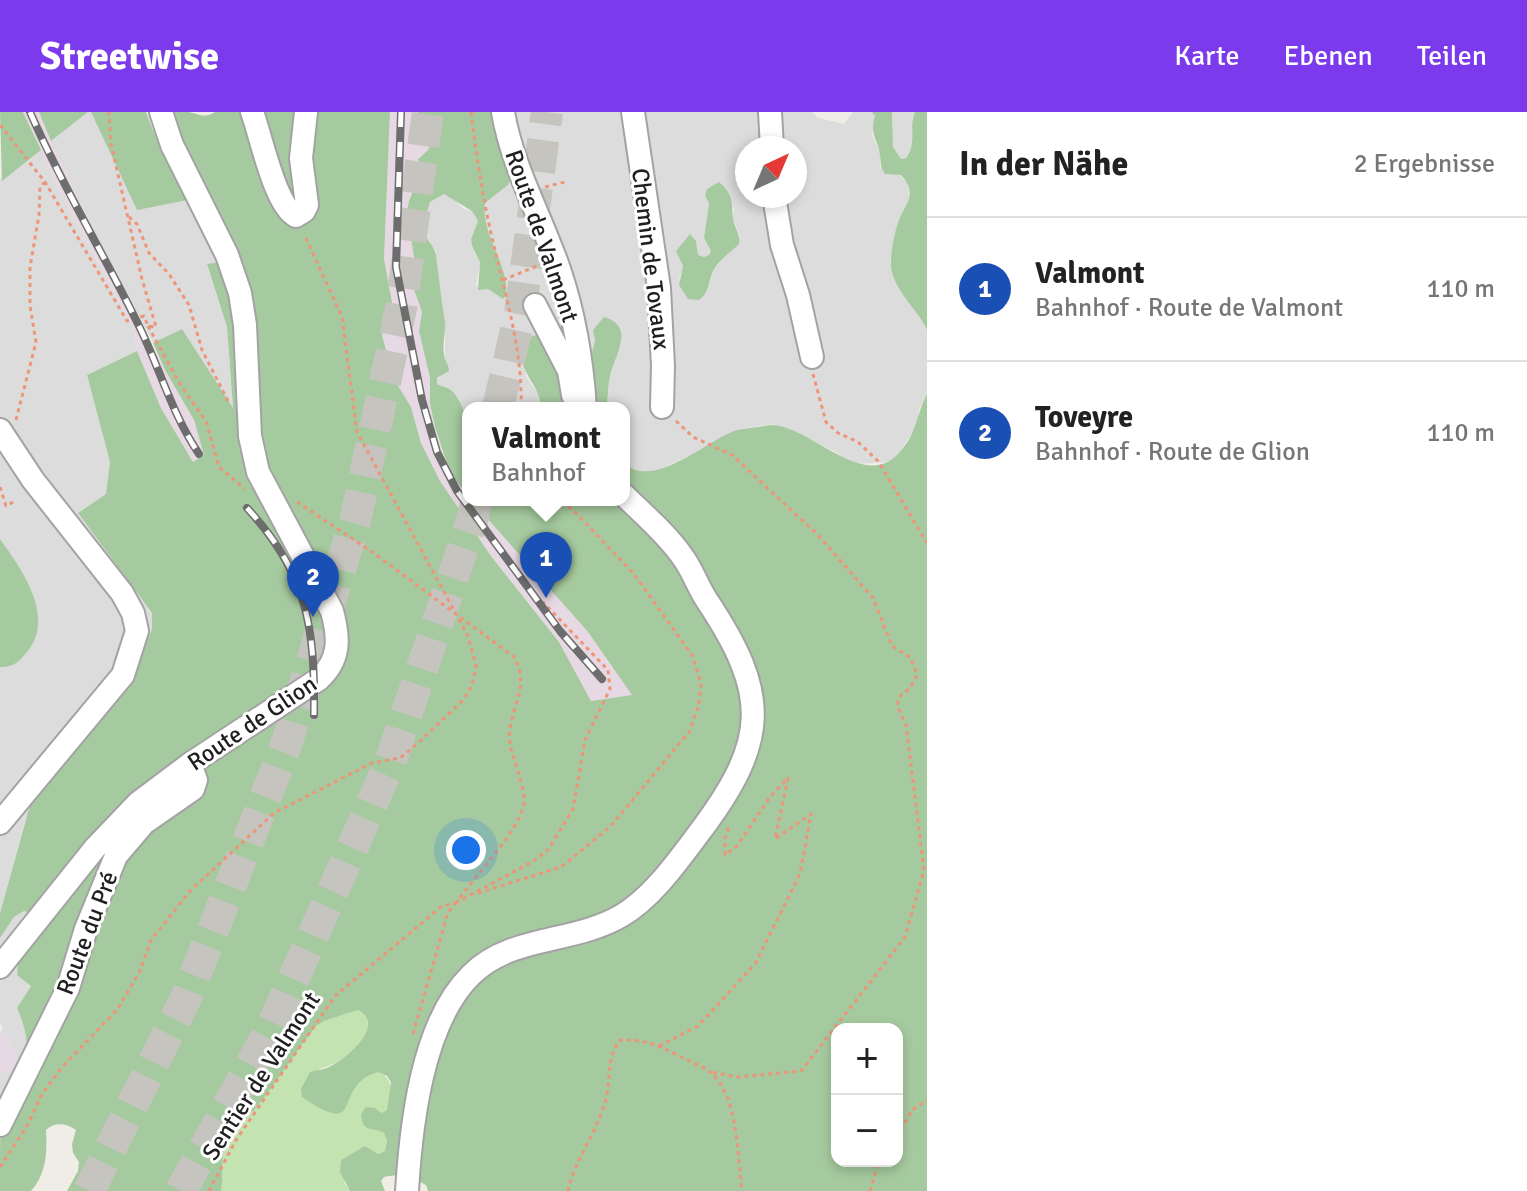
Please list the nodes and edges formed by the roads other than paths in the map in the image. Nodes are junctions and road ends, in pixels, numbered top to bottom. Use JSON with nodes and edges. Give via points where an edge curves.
{"nodes":[{"id":1,"x":161,"y":112,"type":"edge"},
{"id":2,"x":252,"y":112,"type":"edge"},
{"id":3,"x":306,"y":112,"type":"edge"},
{"id":4,"x":503,"y":112,"type":"edge"},
{"id":5,"x":633,"y":112,"type":"edge"},
{"id":6,"x":770,"y":112,"type":"edge"},
{"id":7,"x":771,"y":136,"type":"edge"},
{"id":8,"x":776,"y":208,"type":"edge"},
{"id":9,"x":535,"y":305,"type":"dead end"},
{"id":10,"x":812,"y":357,"type":"road end"},
{"id":11,"x":573,"y":402,"type":"edge"},
{"id":12,"x":585,"y":402,"type":"edge"},
{"id":13,"x":662,"y":407,"type":"road end"},
{"id":14,"x":0,"y":430,"type":"edge"},
{"id":15,"x":630,"y":501,"type":"edge"},
{"id":16,"x":190,"y":764,"type":"junction"},
{"id":17,"x":0,"y":823,"type":"edge"},
{"id":18,"x":0,"y":967,"type":"edge"},
{"id":19,"x":0,"y":1125,"type":"edge"},
{"id":20,"x":407,"y":1191,"type":"edge"}],
"edges":[{"from":1,"to":16,"type":"street","name":"Route de Glion","via":[[240,293],[251,445],[258,472],[332,611],[336,628],[337,651],[327,672]]},
{"from":2,"to":3,"type":"street","via":[[275,189],[296,216],[307,205],[301,158]]},
{"from":4,"to":12,"type":"street","name":"Route de Valmont","via":[[560,271]]},
{"from":5,"to":13,"type":"street","name":"Chemin de Tovaux","via":[[659,288]]},
{"from":6,"to":7,"type":"street"},
{"from":8,"to":10,"type":"street"},
{"from":9,"to":11,"type":"street","via":[[569,371]]},
{"from":14,"to":17,"type":"street","via":[[122,593],[137,631],[123,675]]},
{"from":15,"to":20,"type":"street","via":[[671,541],[731,635],[752,696],[749,748],[707,823],[633,907],[597,928],[500,952],[456,992],[438,1024],[423,1080]]},
{"from":16,"to":18,"type":"street","name":"Route de Glion","via":[[119,821]]},
{"from":16,"to":19,"type":"street","name":"Route du Pré","via":[[196,780],[191,792],[144,823],[116,856],[68,988]]}]}
